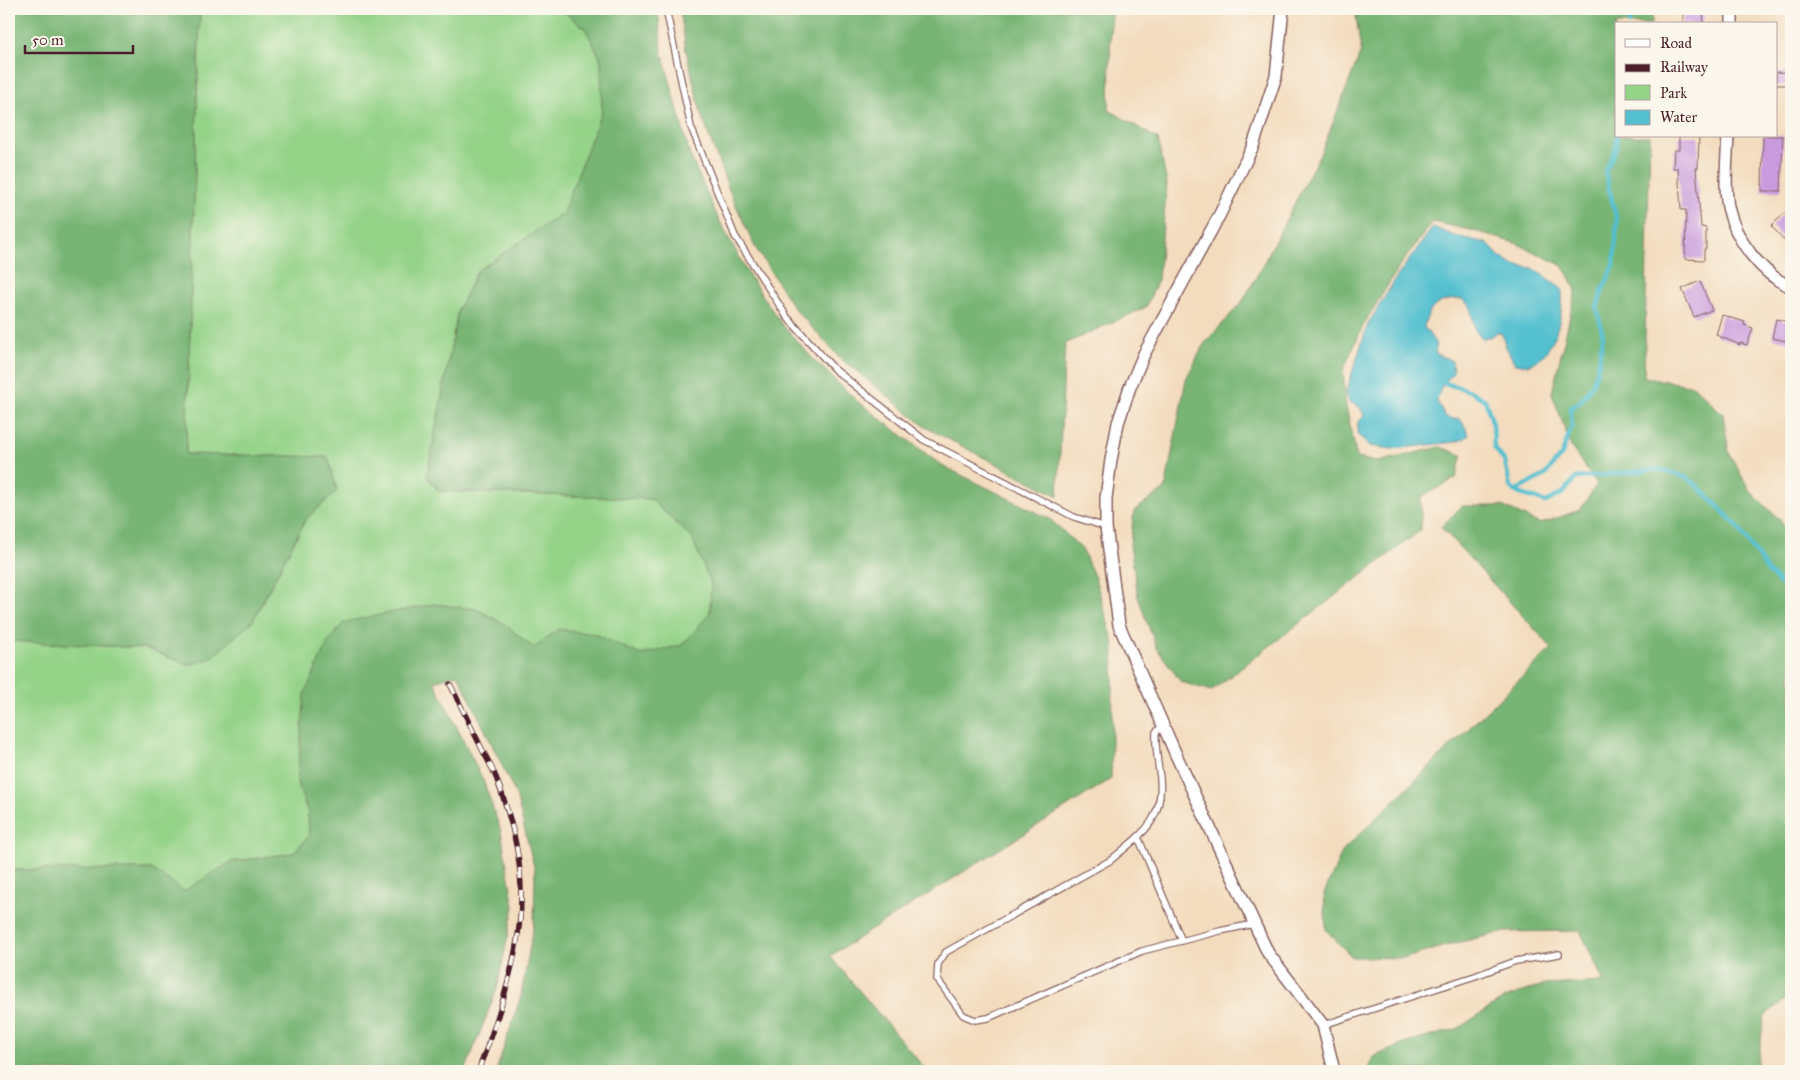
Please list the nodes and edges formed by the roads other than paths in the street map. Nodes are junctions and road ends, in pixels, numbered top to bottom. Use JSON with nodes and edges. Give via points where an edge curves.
{"nodes":[{"id":1,"x":666,"y":9,"type":"edge"},
{"id":2,"x":1283,"y":9,"type":"edge"},
{"id":3,"x":1732,"y":9,"type":"edge"},
{"id":4,"x":1732,"y":22,"type":"edge"},
{"id":5,"x":1728,"y":138,"type":"edge"},
{"id":6,"x":1791,"y":287,"type":"edge"},
{"id":7,"x":1106,"y":527,"type":"junction"},
{"id":8,"x":1164,"y":725,"type":"junction"},
{"id":9,"x":1138,"y":837,"type":"junction"},
{"id":10,"x":1254,"y":924,"type":"junction"},
{"id":11,"x":1182,"y":941,"type":"junction"},
{"id":12,"x":1559,"y":954,"type":"dead end"},
{"id":13,"x":1323,"y":1025,"type":"junction"},
{"id":14,"x":1334,"y":1071,"type":"edge"}],
"edges":[{"from":1,"to":7,"type":"lane","via":[[691,127],[735,236],[787,317],[834,369],[924,440],[1074,517]]},
{"from":2,"to":7,"type":"street","via":[[1276,76],[1254,146],[1144,354],[1118,422],[1110,460]]},
{"from":3,"to":4,"type":"street"},
{"from":5,"to":6,"type":"street","via":[[1726,186],[1728,207],[1735,227],[1762,267]]},
{"from":7,"to":8,"type":"street","via":[[1119,625]]},
{"from":8,"to":9,"type":"lane","via":[[1156,732],[1155,742],[1161,791],[1159,806],[1154,821]]},
{"from":8,"to":10,"type":"street"},
{"from":9,"to":11,"type":"lane"},
{"from":9,"to":11,"type":"lane","via":[[1111,860],[946,952],[938,964],[937,979],[962,1015],[974,1020],[988,1018],[1142,951]]},
{"from":10,"to":11,"type":"lane"},
{"from":10,"to":13,"type":"street","via":[[1268,952]]},
{"from":12,"to":13,"type":"lane","via":[[1516,961]]},
{"from":13,"to":14,"type":"street"}]}
